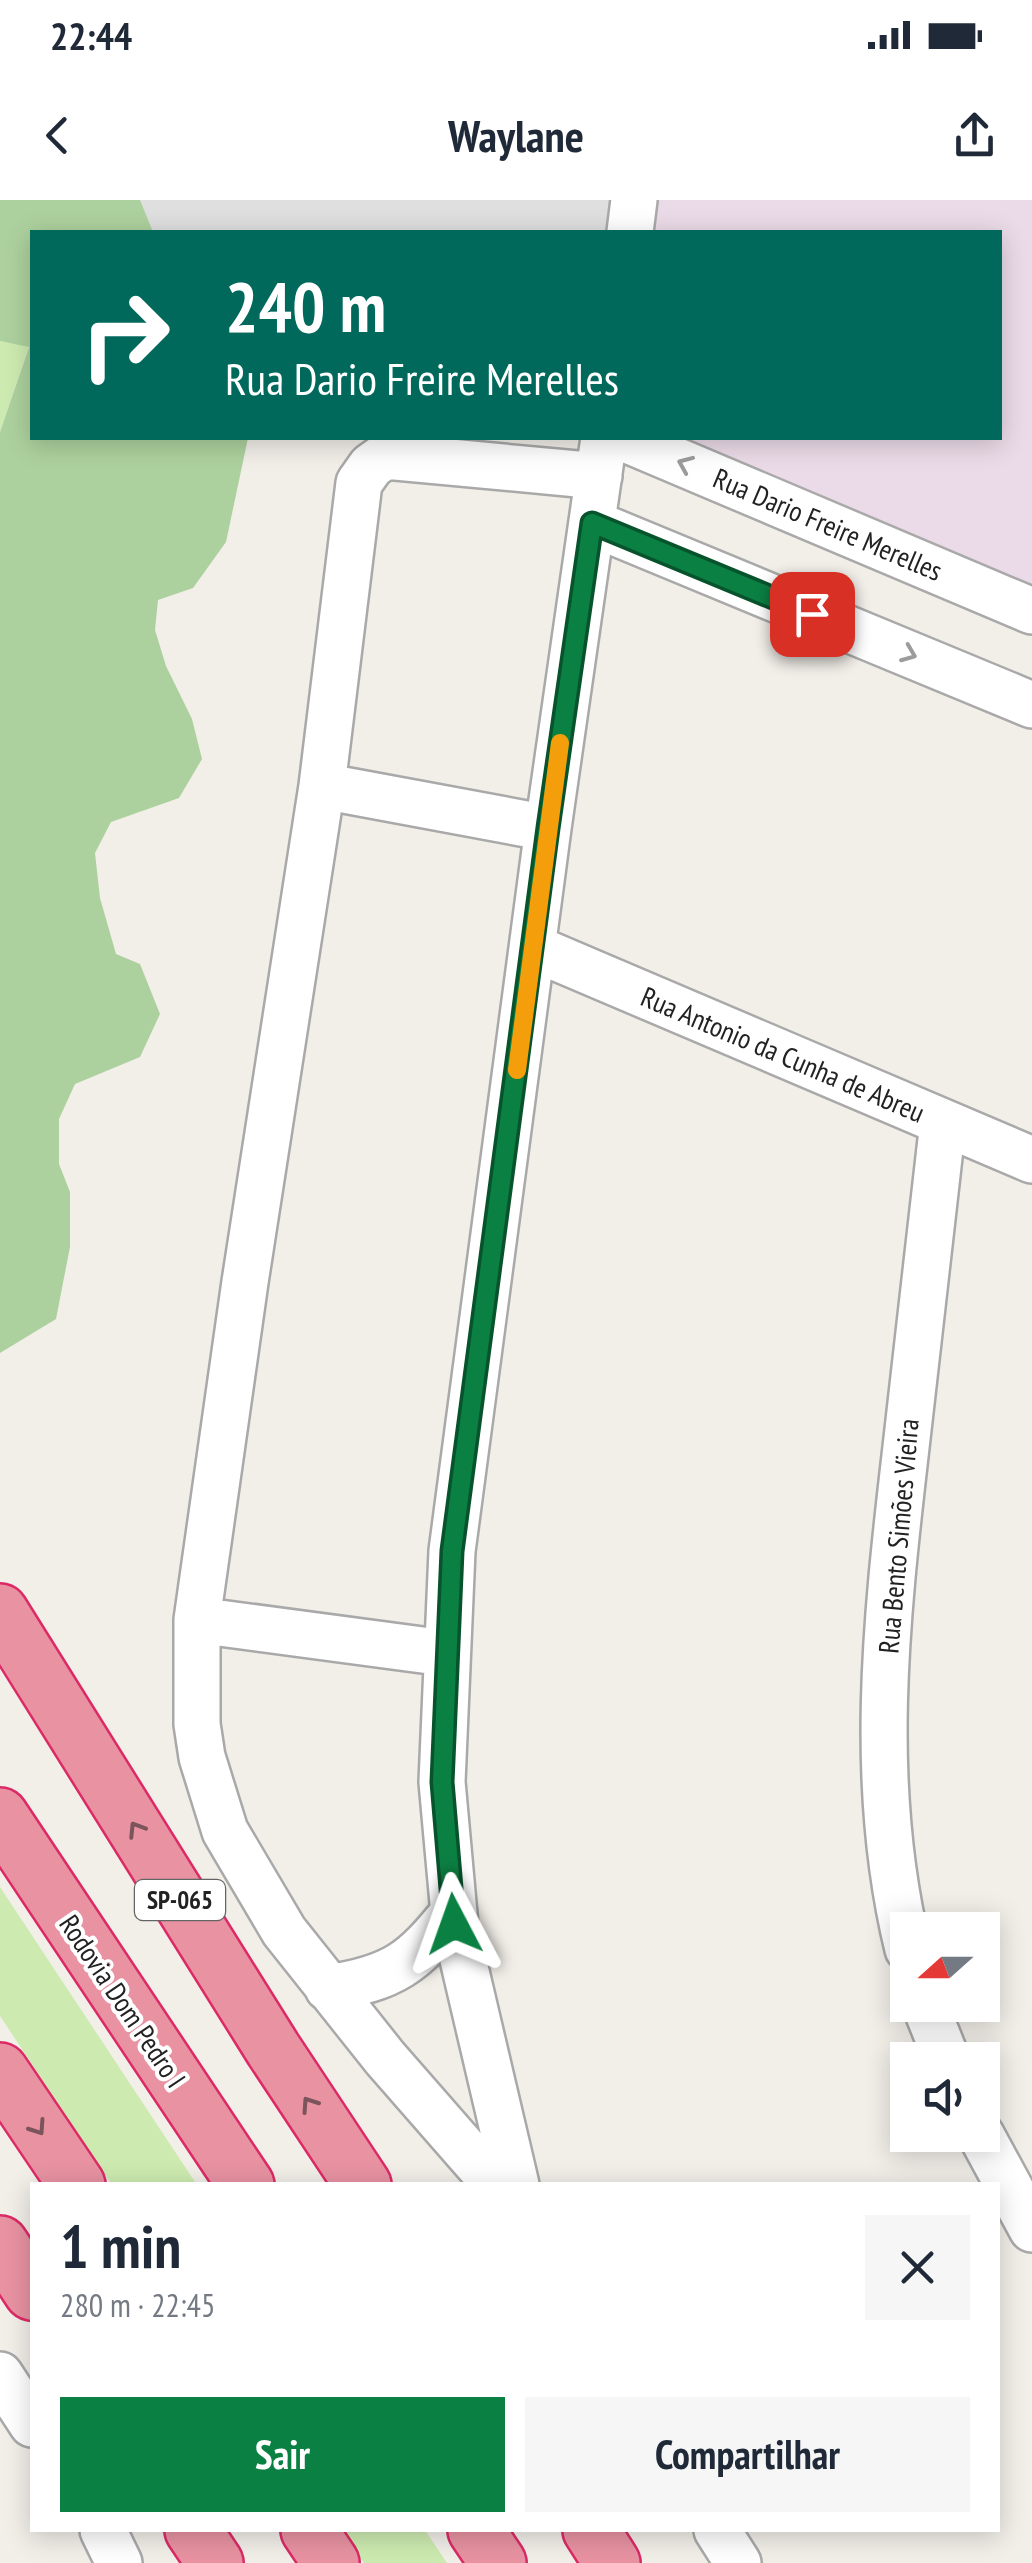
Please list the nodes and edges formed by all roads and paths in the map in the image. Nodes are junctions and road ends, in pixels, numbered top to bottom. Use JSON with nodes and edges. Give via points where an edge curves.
{"nodes":[{"id":1,"x":634,"y":200,"type":"edge"},
{"id":2,"x":630,"y":230,"type":"edge"},
{"id":3,"x":628,"y":440,"type":"edge"},
{"id":4,"x":602,"y":457,"type":"edge"},
{"id":5,"x":592,"y":523,"type":"junction"},
{"id":6,"x":1032,"y":612,"type":"edge"},
{"id":7,"x":1032,"y":705,"type":"edge"},
{"id":8,"x":322,"y":786,"type":"junction"},
{"id":9,"x":548,"y":828,"type":"junction"},
{"id":10,"x":534,"y":948,"type":"junction"},
{"id":11,"x":943,"y":1122,"type":"junction"},
{"id":12,"x":1032,"y":1160,"type":"edge"},
{"id":13,"x":0,"y":1612,"type":"edge"},
{"id":14,"x":197,"y":1620,"type":"junction"},
{"id":15,"x":445,"y":1653,"type":"junction"},
{"id":16,"x":0,"y":1816,"type":"edge"},
{"id":17,"x":454,"y":1912,"type":"junction"},
{"id":18,"x":899,"y":1912,"type":"edge"},
{"id":19,"x":328,"y":1988,"type":"junction"},
{"id":20,"x":0,"y":2071,"type":"edge"},
{"id":21,"x":990,"y":2152,"type":"edge"},
{"id":22,"x":75,"y":2182,"type":"edge"},
{"id":23,"x":244,"y":2182,"type":"edge"},
{"id":24,"x":361,"y":2182,"type":"edge"},
{"id":25,"x":493,"y":2182,"type":"edge"},
{"id":26,"x":515,"y":2182,"type":"edge"},
{"id":27,"x":1032,"y":2229,"type":"edge"},
{"id":28,"x":0,"y":2244,"type":"edge"},
{"id":29,"x":30,"y":2289,"type":"edge"},
{"id":30,"x":0,"y":2375,"type":"edge"},
{"id":31,"x":30,"y":2421,"type":"edge"},
{"id":32,"x":103,"y":2532,"type":"edge"},
{"id":33,"x":193,"y":2532,"type":"edge"},
{"id":34,"x":309,"y":2532,"type":"edge"},
{"id":35,"x":477,"y":2532,"type":"edge"},
{"id":36,"x":592,"y":2532,"type":"edge"},
{"id":37,"x":719,"y":2532,"type":"edge"},
{"id":38,"x":120,"y":2563,"type":"edge"},
{"id":39,"x":215,"y":2563,"type":"edge"},
{"id":40,"x":331,"y":2563,"type":"edge"},
{"id":41,"x":498,"y":2563,"type":"edge"},
{"id":42,"x":612,"y":2563,"type":"edge"},
{"id":43,"x":738,"y":2563,"type":"edge"}],
"edges":[{"from":1,"to":2,"type":"street"},
{"from":6,"to":3,"type":"street","name":"Rua Dario Freire Merelles","one_way":true},
{"from":4,"to":5,"type":"street"},
{"from":4,"to":8,"type":"street","via":[[385,456],[371,466],[358,483]]},
{"from":5,"to":7,"type":"street","one_way":true},
{"from":5,"to":9,"type":"street"},
{"from":8,"to":9,"type":"street"},
{"from":8,"to":14,"type":"street"},
{"from":9,"to":10,"type":"street"},
{"from":10,"to":11,"type":"street","name":"Rua Antonio da Cunha de Abreu"},
{"from":10,"to":15,"type":"street","via":[[452,1551]]},
{"from":11,"to":12,"type":"street","name":"Rua Antonio da Cunha de Abreu"},
{"from":11,"to":18,"type":"street","name":"Rua Bento Simões Vieira","via":[[890,1588],[883,1725]]},
{"from":24,"to":13,"type":"highway","number":"SP-065","one_way":true},
{"from":14,"to":15,"type":"street"},
{"from":14,"to":19,"type":"street","via":[[197,1724],[225,1831],[284,1931]]},
{"from":15,"to":17,"type":"street","via":[[442,1782]]},
{"from":16,"to":23,"type":"highway","name":"Rodovia Dom Pedro I"},
{"from":17,"to":19,"type":"street","via":[[406,1964],[368,1982]]},
{"from":17,"to":26,"type":"street"},
{"from":19,"to":25,"type":"street"},
{"from":20,"to":22,"type":"highway","one_way":true},
{"from":21,"to":27,"type":"street"},
{"from":28,"to":29,"type":"highway"},
{"from":30,"to":31,"type":"street"},
{"from":32,"to":38,"type":"street"},
{"from":33,"to":39,"type":"highway"},
{"from":34,"to":40,"type":"highway"},
{"from":35,"to":41,"type":"highway"},
{"from":36,"to":42,"type":"highway"},
{"from":37,"to":43,"type":"street"}]}
